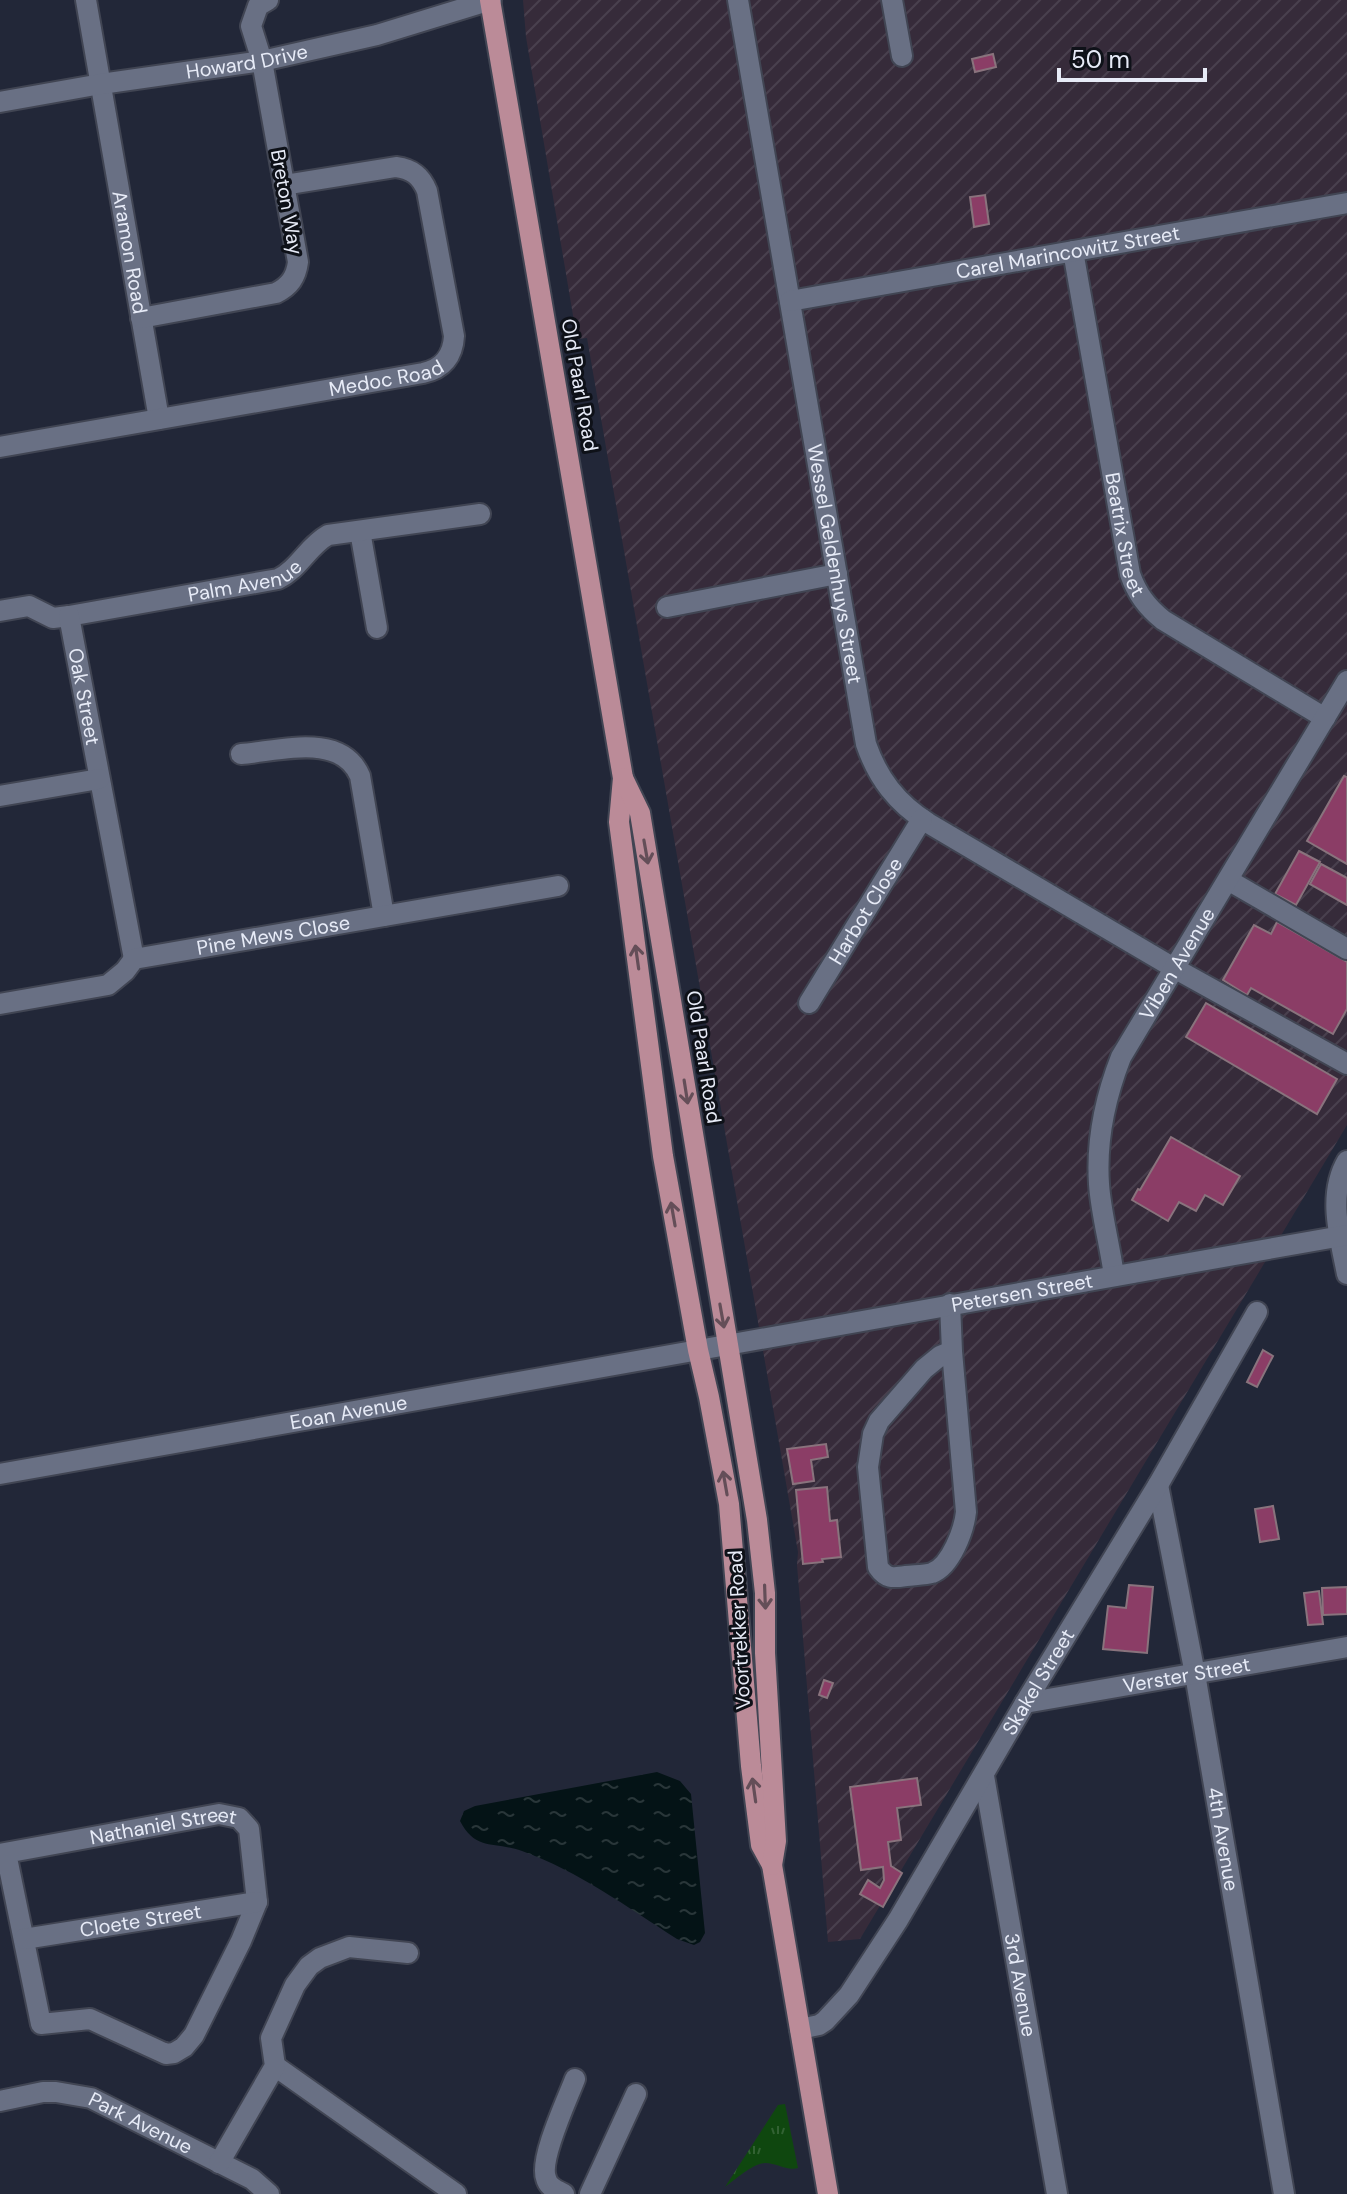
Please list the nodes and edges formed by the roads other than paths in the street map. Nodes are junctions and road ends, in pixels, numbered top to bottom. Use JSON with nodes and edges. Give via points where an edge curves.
{"nodes":[{"id":1,"x":86,"y":0,"type":"edge"},
{"id":2,"x":268,"y":0,"type":"edge"},
{"id":3,"x":490,"y":0,"type":"edge"},
{"id":4,"x":738,"y":0,"type":"edge"},
{"id":5,"x":892,"y":0,"type":"edge"},
{"id":6,"x":902,"y":56,"type":"dead end"},
{"id":7,"x":262,"y":61,"type":"junction"},
{"id":8,"x":101,"y":84,"type":"junction"},
{"id":9,"x":0,"y":102,"type":"edge"},
{"id":10,"x":284,"y":185,"type":"junction"},
{"id":11,"x":1347,"y":203,"type":"edge"},
{"id":12,"x":1073,"y":251,"type":"junction"},
{"id":13,"x":790,"y":301,"type":"junction"},
{"id":14,"x":141,"y":318,"type":"junction"},
{"id":15,"x":159,"y":419,"type":"junction"},
{"id":16,"x":0,"y":447,"type":"edge"},
{"id":17,"x":480,"y":514,"type":"dead end"},
{"id":18,"x":360,"y":531,"type":"junction"},
{"id":19,"x":837,"y":574,"type":"junction"},
{"id":20,"x":667,"y":607,"type":"dead end"},
{"id":21,"x":0,"y":611,"type":"edge"},
{"id":22,"x":69,"y":616,"type":"junction"},
{"id":23,"x":377,"y":628,"type":"dead end"},
{"id":24,"x":1347,"y":681,"type":"edge"},
{"id":25,"x":1325,"y":718,"type":"junction"},
{"id":26,"x":241,"y":754,"type":"dead end"},
{"id":27,"x":623,"y":778,"type":"junction"},
{"id":28,"x":99,"y":779,"type":"junction"},
{"id":29,"x":0,"y":796,"type":"edge"},
{"id":30,"x":922,"y":819,"type":"junction"},
{"id":31,"x":1228,"y":880,"type":"junction"},
{"id":32,"x":558,"y":886,"type":"dead end"},
{"id":33,"x":384,"y":916,"type":"junction"},
{"id":34,"x":1347,"y":949,"type":"edge"},
{"id":35,"x":134,"y":959,"type":"junction"},
{"id":36,"x":1174,"y":968,"type":"junction"},
{"id":37,"x":809,"y":1003,"type":"dead end"},
{"id":38,"x":0,"y":1004,"type":"edge"},
{"id":39,"x":1347,"y":1064,"type":"edge"},
{"id":40,"x":1347,"y":1161,"type":"edge"},
{"id":41,"x":1343,"y":1235,"type":"edge"},
{"id":42,"x":1347,"y":1274,"type":"edge"},
{"id":43,"x":1114,"y":1276,"type":"junction"},
{"id":44,"x":950,"y":1304,"type":"junction"},
{"id":45,"x":1257,"y":1312,"type":"dead end"},
{"id":46,"x":727,"y":1346,"type":"junction"},
{"id":47,"x":698,"y":1350,"type":"junction"},
{"id":48,"x":952,"y":1351,"type":"junction"},
{"id":49,"x":0,"y":1474,"type":"edge"},
{"id":50,"x":1158,"y":1485,"type":"junction"},
{"id":51,"x":1347,"y":1647,"type":"edge"},
{"id":52,"x":1195,"y":1674,"type":"junction"},
{"id":53,"x":1025,"y":1703,"type":"junction"},
{"id":54,"x":984,"y":1776,"type":"junction"},
{"id":55,"x":3,"y":1854,"type":"edge"},
{"id":56,"x":772,"y":1865,"type":"junction"},
{"id":57,"x":257,"y":1902,"type":"junction"},
{"id":58,"x":24,"y":1939,"type":"junction"},
{"id":59,"x":408,"y":1953,"type":"dead end"},
{"id":60,"x":800,"y":2029,"type":"junction"},
{"id":61,"x":275,"y":2066,"type":"junction"},
{"id":62,"x":575,"y":2079,"type":"dead end"},
{"id":63,"x":636,"y":2094,"type":"dead end"},
{"id":64,"x":0,"y":2101,"type":"edge"},
{"id":65,"x":219,"y":2163,"type":"junction"},
{"id":66,"x":269,"y":2194,"type":"edge"},
{"id":67,"x":456,"y":2194,"type":"edge"},
{"id":68,"x":564,"y":2194,"type":"edge"},
{"id":69,"x":590,"y":2194,"type":"edge"},
{"id":70,"x":828,"y":2194,"type":"edge"},
{"id":71,"x":1057,"y":2194,"type":"edge"},
{"id":72,"x":1284,"y":2194,"type":"edge"}],
"edges":[{"from":1,"to":8,"type":"street","name":"Aramon Road"},
{"from":2,"to":7,"type":"street","name":"Breton Way","via":[[258,6],[251,26]]},
{"from":3,"to":7,"type":"street","name":"Howard Drive","via":[[377,35]]},
{"from":3,"to":27,"type":"main road","name":"Old Paarl Road"},
{"from":4,"to":13,"type":"street","name":"Wessel Geldenhuys Street"},
{"from":5,"to":6,"type":"street"},
{"from":7,"to":8,"type":"street","name":"Howard Drive"},
{"from":7,"to":10,"type":"street","name":"Breton Way"},
{"from":8,"to":9,"type":"street","name":"Howard Drive"},
{"from":8,"to":14,"type":"street","name":"Aramon Road"},
{"from":10,"to":14,"type":"street","name":"Breton Way","via":[[298,262],[289,285],[276,293]]},
{"from":10,"to":15,"type":"street","name":"Medoc Road","via":[[396,167],[417,175],[427,191],[454,336],[451,352],[430,371]]},
{"from":11,"to":12,"type":"street","name":"Carel Marincowitz Street"},
{"from":12,"to":13,"type":"street","name":"Carel Marincowitz Street"},
{"from":12,"to":25,"type":"street","name":"Beatrix Street","via":[[1130,574],[1139,595],[1163,620]]},
{"from":13,"to":19,"type":"street","name":"Wessel Geldenhuys Street"},
{"from":14,"to":15,"type":"street","name":"Aramon Road"},
{"from":15,"to":16,"type":"street","name":"Medoc Road"},
{"from":17,"to":18,"type":"street","name":"Palm Avenue"},
{"from":18,"to":22,"type":"street","name":"Palm Avenue","via":[[324,537],[278,579]]},
{"from":18,"to":23,"type":"street"},
{"from":19,"to":20,"type":"street"},
{"from":19,"to":30,"type":"street","name":"Wessel Geldenhuys Street","via":[[869,753],[892,793]]},
{"from":21,"to":22,"type":"street","name":"Palm Avenue","via":[[29,606],[53,618]]},
{"from":22,"to":28,"type":"street","name":"Oak Street"},
{"from":24,"to":25,"type":"street","name":"Viben Avenue"},
{"from":25,"to":31,"type":"street","name":"Viben Avenue"},
{"from":26,"to":33,"type":"street","via":[[316,747],[351,760],[360,776]]},
{"from":27,"to":46,"type":"main road","name":"Old Paarl Road","one_way":true,"via":[[640,813]]},
{"from":47,"to":27,"type":"main road","name":"Old Paarl Road","one_way":true,"via":[[663,1156],[619,822]]},
{"from":28,"to":29,"type":"street"},
{"from":28,"to":35,"type":"street","name":"Oak Street"},
{"from":30,"to":36,"type":"street","name":"Wessel Geldenhuys Street"},
{"from":30,"to":37,"type":"street","name":"Harbot Close"},
{"from":31,"to":34,"type":"street"},
{"from":31,"to":36,"type":"street","name":"Viben Avenue"},
{"from":32,"to":33,"type":"street","name":"Pine Mews Close"},
{"from":33,"to":35,"type":"street","name":"Pine Mews Close"},
{"from":35,"to":38,"type":"street","via":[[108,985]]},
{"from":36,"to":39,"type":"street","name":"Wessel Geldenhuys Street"},
{"from":36,"to":43,"type":"street","name":"Viben Avenue","via":[[1121,1057],[1105,1105],[1099,1186]]},
{"from":40,"to":41,"type":"street","via":[[1337,1187]]},
{"from":41,"to":42,"type":"street"},
{"from":41,"to":43,"type":"street","name":"Petersen Street"},
{"from":43,"to":44,"type":"street","name":"Petersen Street"},
{"from":44,"to":46,"type":"street","name":"Petersen Street"},
{"from":44,"to":48,"type":"street"},
{"from":45,"to":50,"type":"street","name":"Skakel Street"},
{"from":46,"to":47,"type":"street","name":"Petersen Street"},
{"from":46,"to":56,"type":"main road","name":"Voortrekker Road","one_way":true,"via":[[765,1593],[776,1841]]},
{"from":47,"to":49,"type":"street","name":"Eoan Avenue"},
{"from":56,"to":47,"type":"main road","name":"Voortrekker Road","one_way":true,"via":[[761,1845],[751,1766],[729,1504]]},
{"from":48,"to":48,"type":"street","via":[[924,1369],[873,1434],[868,1467],[878,1567],[893,1578],[933,1572],[943,1565],[964,1526]]},
{"from":50,"to":52,"type":"street","name":"4th Avenue"},
{"from":50,"to":53,"type":"street","name":"Skakel Street"},
{"from":51,"to":52,"type":"street","name":"Verster Street"},
{"from":52,"to":53,"type":"street","name":"Verster Street"},
{"from":52,"to":72,"type":"street","name":"4th Avenue"},
{"from":53,"to":54,"type":"street","name":"Skakel Street"},
{"from":54,"to":60,"type":"street","name":"Skakel Street","via":[[849,1995],[825,2021]]},
{"from":54,"to":71,"type":"street","name":"3rd Avenue"},
{"from":55,"to":57,"type":"street","name":"Nathaniel Street","via":[[219,1814],[239,1818],[249,1829]]},
{"from":55,"to":58,"type":"street"},
{"from":56,"to":60,"type":"main road","name":"Voortrekker Road"},
{"from":57,"to":58,"type":"street","name":"Cloete Street"},
{"from":57,"to":58,"type":"street","via":[[194,2035],[174,2053],[156,2051],[90,2019],[41,2024]]},
{"from":59,"to":61,"type":"street","via":[[349,1947],[309,1966],[271,2038]]},
{"from":60,"to":70,"type":"main road","name":"Voortrekker Road"},
{"from":61,"to":65,"type":"street"},
{"from":61,"to":67,"type":"street"},
{"from":62,"to":68,"type":"street","via":[[544,2170],[546,2181]]},
{"from":63,"to":69,"type":"street"},
{"from":64,"to":65,"type":"street","name":"Park Avenue","via":[[43,2092],[91,2098]]},
{"from":65,"to":66,"type":"street","name":"Park Avenue"}]}
